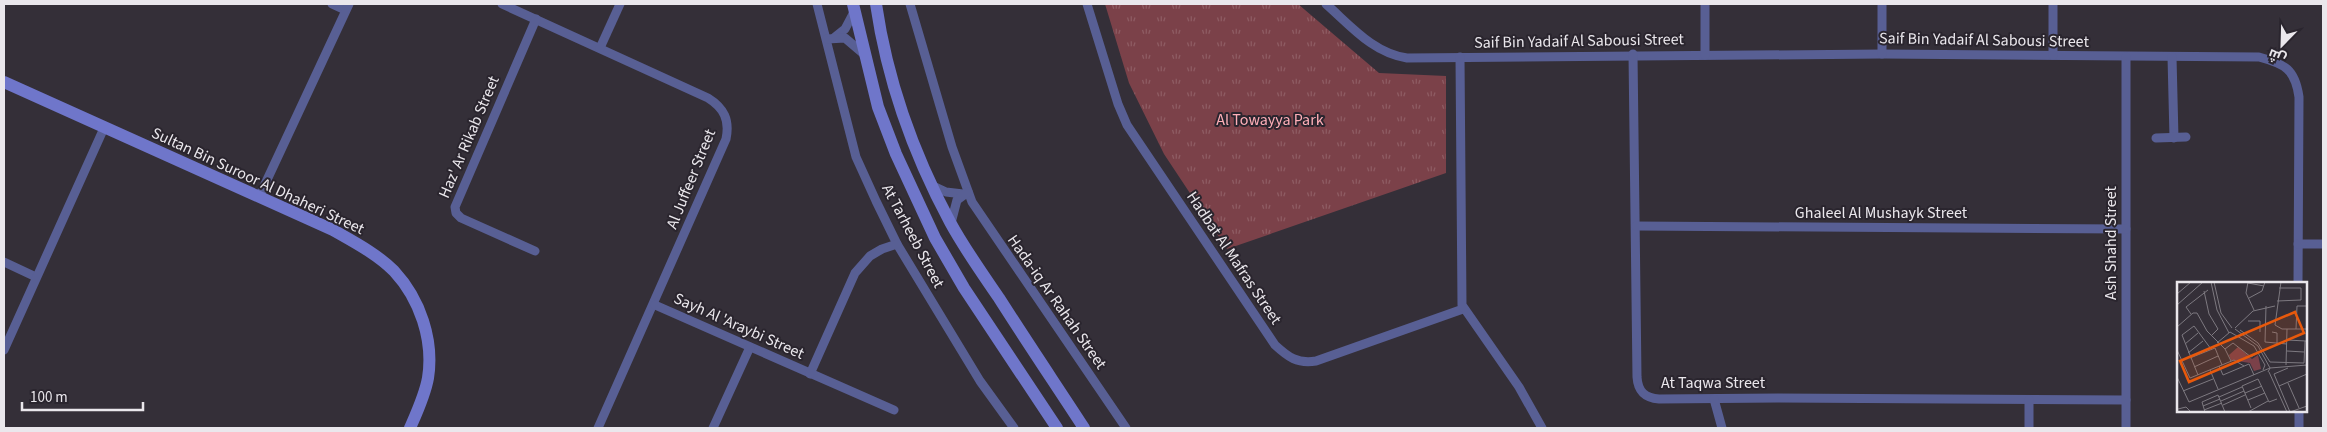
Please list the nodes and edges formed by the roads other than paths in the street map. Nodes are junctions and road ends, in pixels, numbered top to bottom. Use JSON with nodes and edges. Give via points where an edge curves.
{"nodes":[{"id":1,"x":332,"y":4,"type":"edge"},
{"id":2,"x":502,"y":4,"type":"edge"},
{"id":3,"x":620,"y":4,"type":"edge"},
{"id":4,"x":817,"y":4,"type":"edge"},
{"id":5,"x":876,"y":4,"type":"edge"},
{"id":6,"x":913,"y":4,"type":"edge"},
{"id":7,"x":1087,"y":4,"type":"edge"},
{"id":8,"x":1326,"y":4,"type":"edge"},
{"id":9,"x":1705,"y":4,"type":"edge"},
{"id":10,"x":1882,"y":4,"type":"edge"},
{"id":11,"x":2053,"y":4,"type":"edge"},
{"id":12,"x":347,"y":7,"type":"edge"},
{"id":13,"x":853,"y":8,"type":"edge"},
{"id":14,"x":536,"y":19,"type":"junction"},
{"id":15,"x":831,"y":38,"type":"junction"},
{"id":16,"x":600,"y":48,"type":"junction"},
{"id":17,"x":1633,"y":54,"type":"junction"},
{"id":18,"x":1882,"y":54,"type":"junction"},
{"id":19,"x":865,"y":55,"type":"junction"},
{"id":20,"x":1705,"y":55,"type":"junction"},
{"id":21,"x":2053,"y":56,"type":"junction"},
{"id":22,"x":2126,"y":57,"type":"junction"},
{"id":23,"x":2172,"y":57,"type":"junction"},
{"id":24,"x":1460,"y":58,"type":"junction"},
{"id":25,"x":4,"y":82,"type":"edge"},
{"id":26,"x":104,"y":128,"type":"junction"},
{"id":27,"x":2156,"y":138,"type":"dead end"},
{"id":28,"x":2174,"y":138,"type":"junction"},
{"id":29,"x":2186,"y":138,"type":"dead end"},
{"id":30,"x":931,"y":185,"type":"junction"},
{"id":31,"x":965,"y":193,"type":"junction"},
{"id":32,"x":259,"y":197,"type":"junction"},
{"id":33,"x":950,"y":223,"type":"junction"},
{"id":34,"x":1636,"y":226,"type":"junction"},
{"id":35,"x":2126,"y":229,"type":"junction"},
{"id":36,"x":897,"y":244,"type":"junction"},
{"id":37,"x":2298,"y":244,"type":"junction"},
{"id":38,"x":2323,"y":244,"type":"edge"},
{"id":39,"x":535,"y":251,"type":"dead end"},
{"id":40,"x":4,"y":262,"type":"edge"},
{"id":41,"x":36,"y":277,"type":"junction"},
{"id":42,"x":2298,"y":282,"type":"edge"},
{"id":43,"x":655,"y":305,"type":"junction"},
{"id":44,"x":1463,"y":309,"type":"junction"},
{"id":45,"x":750,"y":348,"type":"junction"},
{"id":46,"x":4,"y":350,"type":"edge"},
{"id":47,"x":810,"y":374,"type":"junction"},
{"id":48,"x":1714,"y":399,"type":"junction"},
{"id":49,"x":2029,"y":400,"type":"junction"},
{"id":50,"x":2126,"y":400,"type":"junction"},
{"id":51,"x":894,"y":410,"type":"dead end"},
{"id":52,"x":2299,"y":412,"type":"edge"},
{"id":53,"x":410,"y":428,"type":"edge"},
{"id":54,"x":598,"y":428,"type":"edge"},
{"id":55,"x":714,"y":428,"type":"edge"},
{"id":56,"x":1014,"y":428,"type":"edge"},
{"id":57,"x":1057,"y":428,"type":"edge"},
{"id":58,"x":1084,"y":428,"type":"edge"},
{"id":59,"x":1126,"y":428,"type":"edge"},
{"id":60,"x":1542,"y":428,"type":"edge"},
{"id":61,"x":1722,"y":428,"type":"edge"},
{"id":62,"x":2029,"y":428,"type":"edge"},
{"id":63,"x":2126,"y":428,"type":"edge"},
{"id":64,"x":2299,"y":428,"type":"edge"}],
"edges":[{"from":1,"to":12,"type":"street"},
{"from":2,"to":14,"type":"street","name":"Al Juffeer Street"},
{"from":3,"to":16,"type":"street"},
{"from":4,"to":15,"type":"street","name":"At Tarheeb Street"},
{"from":5,"to":30,"type":"main road","via":[[896,89]]},
{"from":6,"to":31,"type":"street","name":"Hada-iq Ar Rahah Street"},
{"from":7,"to":44,"type":"street","name":"Hadbat Al Mafras Street","via":[[1127,125],[1275,345],[1286,355],[1300,362],[1316,361]]},
{"from":8,"to":24,"type":"street","name":"Saif Bin Yadaif Al Sabousi Street","via":[[1373,46],[1388,53],[1407,58]]},
{"from":9,"to":20,"type":"street"},
{"from":10,"to":18,"type":"street"},
{"from":11,"to":21,"type":"street"},
{"from":12,"to":32,"type":"street"},
{"from":13,"to":15,"type":"street","via":[[845,29]]},
{"from":13,"to":19,"type":"main road"},
{"from":14,"to":16,"type":"street","name":"Al Juffeer Street"},
{"from":14,"to":39,"type":"street","name":"Haz' Ar Rikab Street","via":[[455,207],[461,218]]},
{"from":15,"to":19,"type":"street","via":[[845,38]]},
{"from":15,"to":36,"type":"street","name":"At Tarheeb Street","via":[[856,157]]},
{"from":16,"to":43,"type":"street","name":"Al Juffeer Street","via":[[708,98],[718,104],[727,118],[726,139]]},
{"from":17,"to":20,"type":"street","name":"Saif Bin Yadaif Al Sabousi Street"},
{"from":17,"to":24,"type":"street","name":"Saif Bin Yadaif Al Sabousi Street"},
{"from":17,"to":34,"type":"street","name":"At Taqwa Street"},
{"from":18,"to":20,"type":"street","name":"Saif Bin Yadaif Al Sabousi Street"},
{"from":18,"to":21,"type":"street","name":"Saif Bin Yadaif Al Sabousi Street"},
{"from":19,"to":57,"type":"main road","via":[[878,107],[935,238],[964,288]]},
{"from":21,"to":22,"type":"street","name":"Saif Bin Yadaif Al Sabousi Street"},
{"from":22,"to":23,"type":"street","name":"Saif Bin Yadaif Al Sabousi Street"},
{"from":22,"to":35,"type":"street","name":"Ash Shahd Street"},
{"from":23,"to":28,"type":"street"},
{"from":23,"to":37,"type":"street","name":"Saif Bin Yadaif Al Sabousi Street","via":[[2259,57],[2284,66],[2293,75],[2299,97]]},
{"from":24,"to":44,"type":"street","name":"Saif Bin Yadaif Al Sabousi Street"},
{"from":25,"to":26,"type":"main road","name":"Sultan Bin Suroor Al Dhaheri Street"},
{"from":26,"to":32,"type":"main road","name":"Sultan Bin Suroor Al Dhaheri Street"},
{"from":26,"to":41,"type":"street"},
{"from":27,"to":28,"type":"street"},
{"from":28,"to":29,"type":"street"},
{"from":30,"to":31,"type":"street","via":[[946,192]]},
{"from":30,"to":33,"type":"main road"},
{"from":31,"to":33,"type":"street","via":[[957,200]]},
{"from":31,"to":59,"type":"street","name":"Hada-iq Ar Rahah Street"},
{"from":32,"to":53,"type":"main road","name":"Sultan Bin Suroor Al Dhaheri Street","via":[[354,242],[394,271],[409,292],[420,313],[430,356],[428,379]]},
{"from":33,"to":58,"type":"main road"},
{"from":34,"to":35,"type":"street","name":"Ghaleel Al Mushayk Street"},
{"from":34,"to":48,"type":"street","name":"At Taqwa Street","via":[[1637,386],[1650,398]]},
{"from":35,"to":50,"type":"street","name":"Ash Shahd Street"},
{"from":36,"to":47,"type":"street","name":"Sayh Al 'Araybi Street","via":[[870,256],[855,273]]},
{"from":36,"to":56,"type":"street","name":"At Tarheeb Street","via":[[980,381]]},
{"from":37,"to":38,"type":"street"},
{"from":37,"to":42,"type":"street","name":"Saif Bin Yadaif Al Sabousi Street"},
{"from":40,"to":41,"type":"street"},
{"from":41,"to":46,"type":"street"},
{"from":43,"to":45,"type":"street","name":"Sayh Al 'Araybi Street"},
{"from":43,"to":54,"type":"street","name":"Al Juffeer Street"},
{"from":44,"to":60,"type":"street","via":[[1519,387]]},
{"from":45,"to":47,"type":"street","name":"Sayh Al 'Araybi Street"},
{"from":45,"to":55,"type":"street"},
{"from":47,"to":51,"type":"street","name":"Sayh Al 'Araybi Street"},
{"from":48,"to":49,"type":"street","name":"At Taqwa Street"},
{"from":48,"to":61,"type":"street"},
{"from":49,"to":50,"type":"street","name":"At Taqwa Street"},
{"from":49,"to":62,"type":"street"},
{"from":50,"to":63,"type":"street","name":"Ash Shahd Street"},
{"from":52,"to":64,"type":"street"}]}
